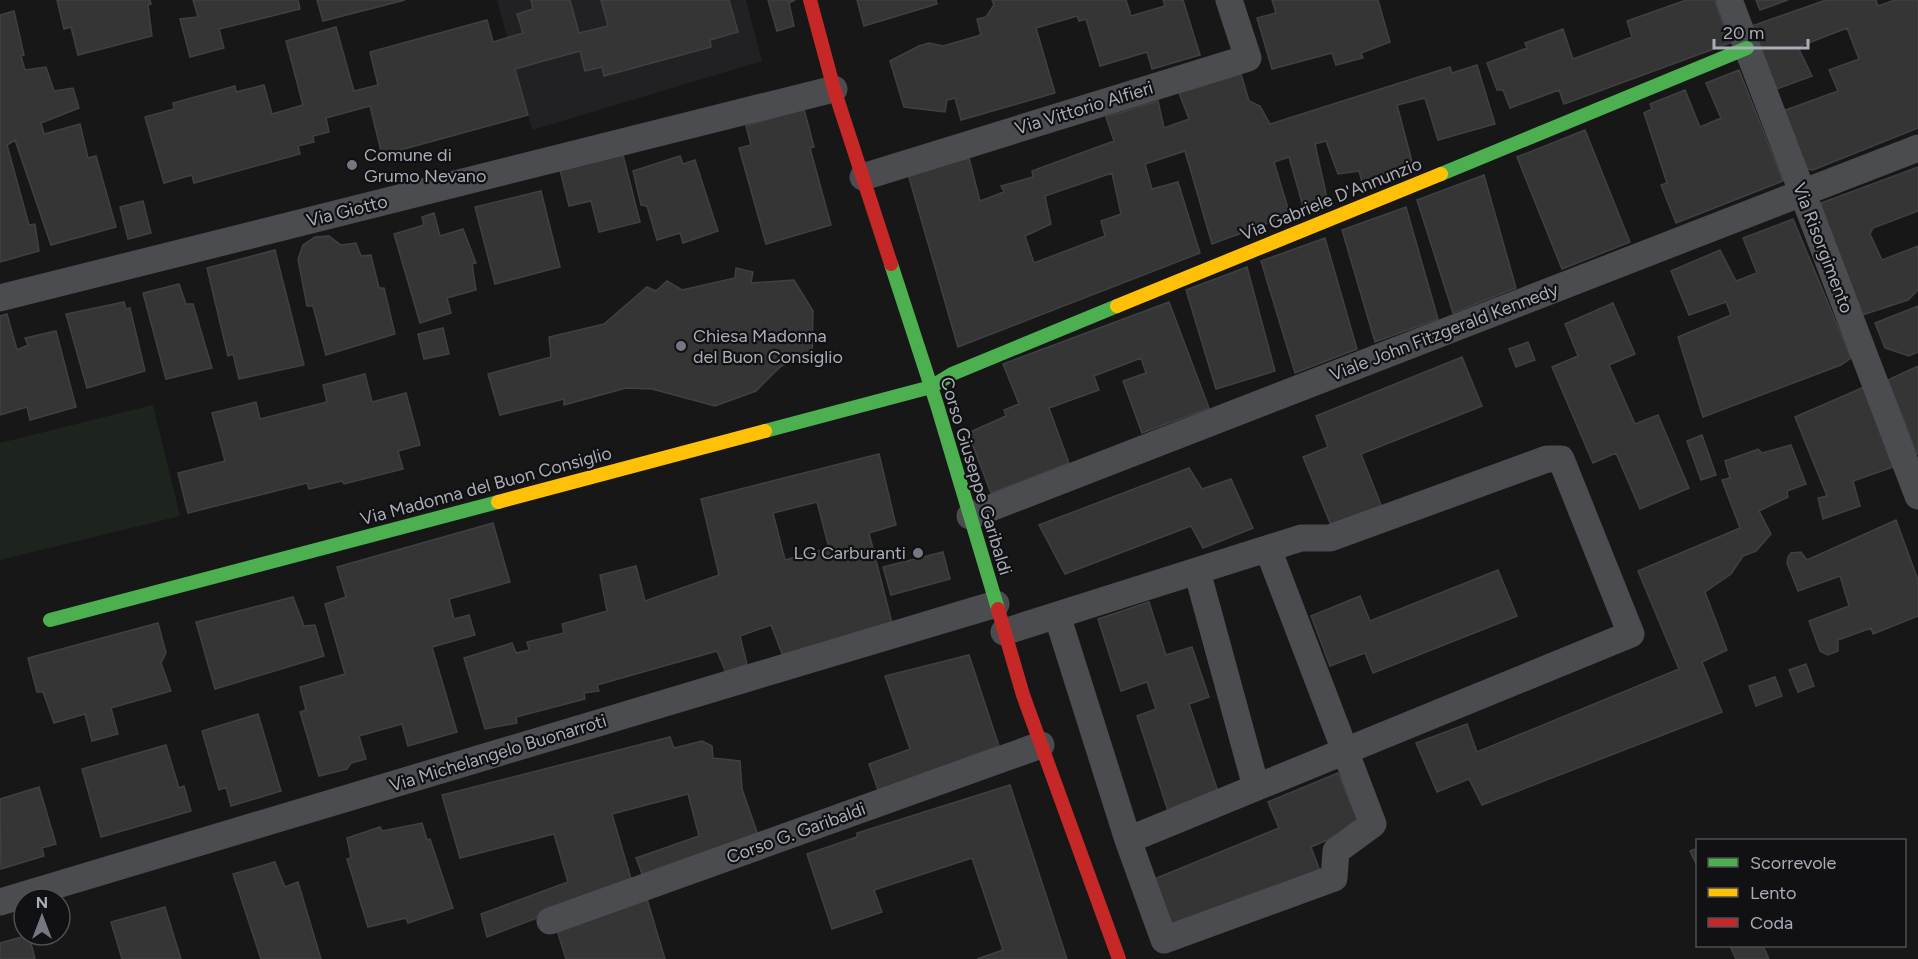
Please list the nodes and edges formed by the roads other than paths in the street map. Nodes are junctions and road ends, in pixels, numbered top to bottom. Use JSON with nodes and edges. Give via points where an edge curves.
{"nodes":[{"id":1,"x":810,"y":0,"type":"edge"},
{"id":2,"x":1229,"y":0,"type":"edge"},
{"id":3,"x":1729,"y":0,"type":"edge"},
{"id":4,"x":1747,"y":48,"type":"junction"},
{"id":5,"x":834,"y":88,"type":"junction"},
{"id":6,"x":1918,"y":148,"type":"edge"},
{"id":7,"x":863,"y":177,"type":"junction"},
{"id":8,"x":1802,"y":193,"type":"junction"},
{"id":9,"x":0,"y":298,"type":"edge"},
{"id":10,"x":931,"y":387,"type":"junction"},
{"id":11,"x":1918,"y":496,"type":"edge"},
{"id":12,"x":970,"y":516,"type":"junction"},
{"id":13,"x":1268,"y":549,"type":"junction"},
{"id":14,"x":1197,"y":571,"type":"junction"},
{"id":15,"x":996,"y":604,"type":"junction"},
{"id":16,"x":1058,"y":615,"type":"junction"},
{"id":17,"x":50,"y":620,"type":"dead end"},
{"id":18,"x":1004,"y":632,"type":"junction"},
{"id":19,"x":1041,"y":744,"type":"junction"},
{"id":20,"x":1347,"y":750,"type":"junction"},
{"id":21,"x":1256,"y":788,"type":"junction"},
{"id":22,"x":1128,"y":840,"type":"junction"},
{"id":23,"x":0,"y":902,"type":"edge"},
{"id":24,"x":550,"y":921,"type":"dead end"},
{"id":25,"x":1119,"y":959,"type":"edge"}],
"edges":[{"from":1,"to":5,"type":"street","name":"Corso Giuseppe Garibaldi"},
{"from":2,"to":7,"type":"street","name":"Via Vittorio Alfieri","via":[[1248,58]]},
{"from":3,"to":4,"type":"street","name":"Via Risorgimento"},
{"from":4,"to":8,"type":"street","name":"Via Risorgimento"},
{"from":4,"to":10,"type":"street","name":"Via Gabriele D'Annunzio","via":[[952,374]]},
{"from":5,"to":7,"type":"street","name":"Corso Giuseppe Garibaldi"},
{"from":5,"to":9,"type":"street","name":"Via Giotto"},
{"from":6,"to":8,"type":"street","name":"Viale John Fitzgerald Kennedy"},
{"from":7,"to":10,"type":"street","name":"Corso Giuseppe Garibaldi"},
{"from":8,"to":11,"type":"street","name":"Via Risorgimento"},
{"from":8,"to":12,"type":"street","name":"Viale John Fitzgerald Kennedy"},
{"from":10,"to":12,"type":"street","name":"Corso Giuseppe Garibaldi"},
{"from":10,"to":17,"type":"street","name":"Via Madonna del Buon Consiglio"},
{"from":12,"to":15,"type":"street","name":"Corso Giuseppe Garibaldi"},
{"from":13,"to":14,"type":"street"},
{"from":13,"to":20,"type":"street"},
{"from":13,"to":20,"type":"street","via":[[1301,538],[1330,538],[1547,459],[1561,459],[1631,634]]},
{"from":14,"to":16,"type":"street"},
{"from":14,"to":21,"type":"street"},
{"from":15,"to":18,"type":"street","name":"Corso Giuseppe Garibaldi"},
{"from":15,"to":23,"type":"street","name":"Via Michelangelo Buonarroti"},
{"from":16,"to":18,"type":"street"},
{"from":16,"to":22,"type":"street"},
{"from":18,"to":19,"type":"street","name":"Corso Giuseppe Garibaldi"},
{"from":19,"to":24,"type":"street","name":"Corso G. Garibaldi"},
{"from":19,"to":25,"type":"street","name":"Corso Giuseppe Garibaldi"},
{"from":20,"to":21,"type":"street"},
{"from":20,"to":22,"type":"street","via":[[1373,824],[1336,851],[1334,878],[1164,940]]},
{"from":21,"to":22,"type":"street"}]}
